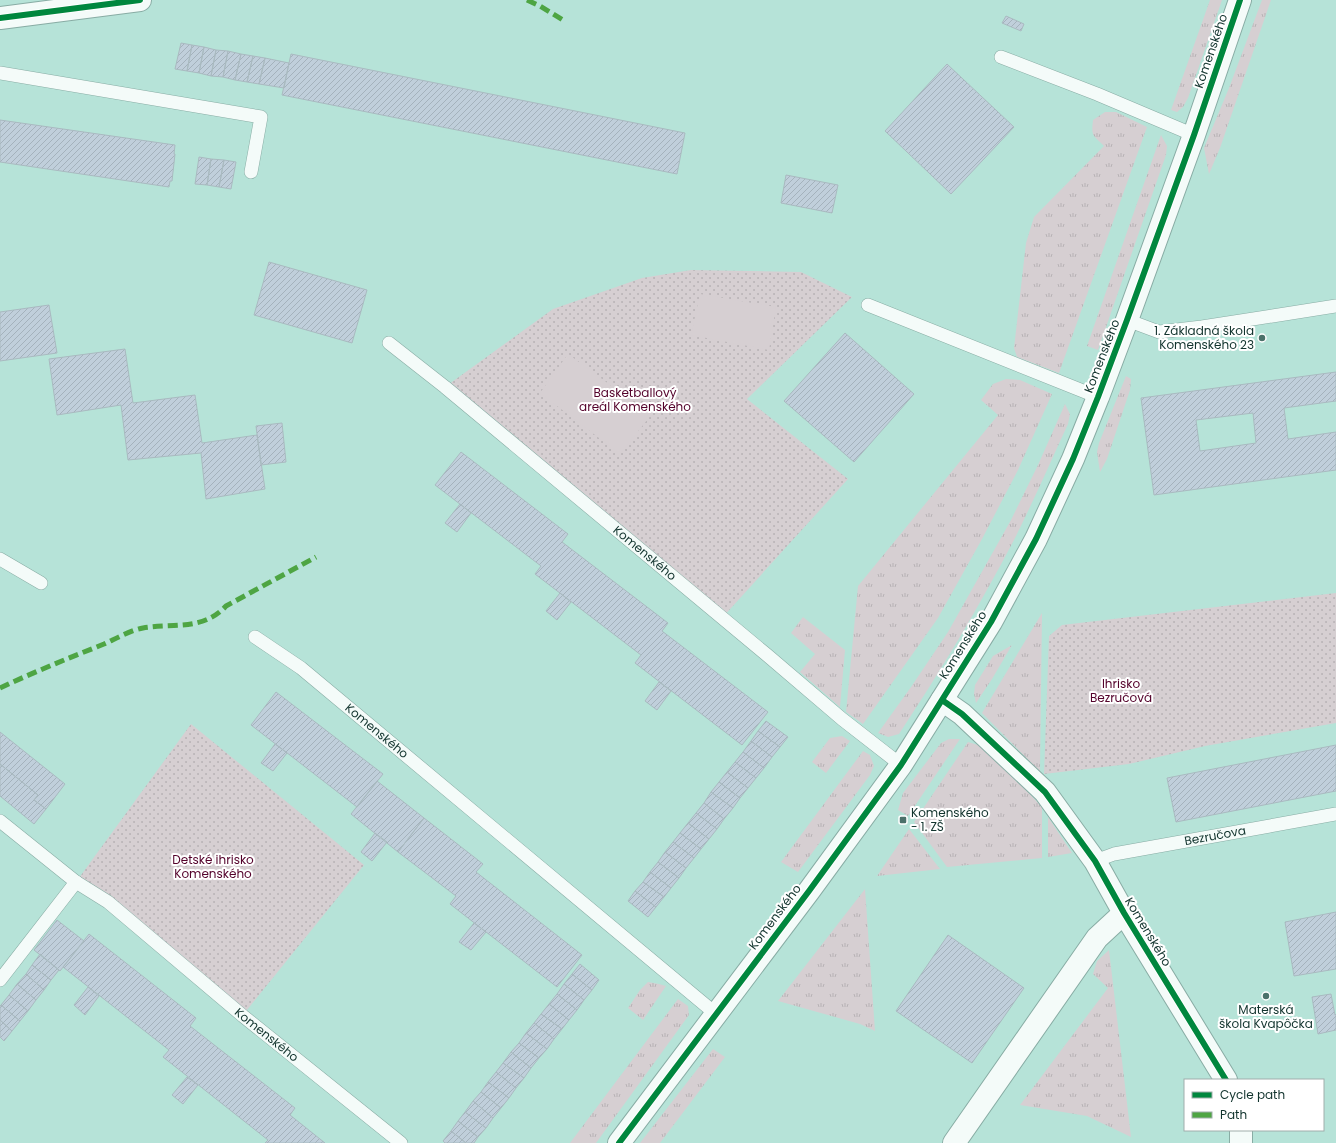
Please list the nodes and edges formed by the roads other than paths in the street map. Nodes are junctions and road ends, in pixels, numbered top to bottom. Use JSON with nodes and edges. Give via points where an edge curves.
{"nodes":[{"id":1,"x":140,"y":0,"type":"edge"},
{"id":2,"x":1240,"y":0,"type":"edge"},
{"id":3,"x":0,"y":18,"type":"edge"},
{"id":4,"x":1001,"y":57,"type":"dead end"},
{"id":5,"x":0,"y":73,"type":"edge"},
{"id":6,"x":1194,"y":135,"type":"junction"},
{"id":7,"x":250,"y":172,"type":"dead end"},
{"id":8,"x":868,"y":305,"type":"dead end"},
{"id":9,"x":1336,"y":306,"type":"edge"},
{"id":10,"x":1127,"y":320,"type":"junction"},
{"id":11,"x":388,"y":343,"type":"dead end"},
{"id":12,"x":1098,"y":397,"type":"junction"},
{"id":13,"x":0,"y":559,"type":"edge"},
{"id":14,"x":41,"y":583,"type":"dead end"},
{"id":15,"x":255,"y":637,"type":"dead end"},
{"id":16,"x":942,"y":700,"type":"junction"},
{"id":17,"x":901,"y":764,"type":"junction"},
{"id":18,"x":1336,"y":814,"type":"edge"},
{"id":19,"x":0,"y":821,"type":"edge"},
{"id":20,"x":1095,"y":861,"type":"junction"},
{"id":21,"x":76,"y":882,"type":"junction"},
{"id":22,"x":1124,"y":913,"type":"junction"},
{"id":23,"x":0,"y":980,"type":"edge"},
{"id":24,"x":716,"y":1014,"type":"junction"},
{"id":25,"x":1225,"y":1079,"type":"edge"},
{"id":26,"x":1241,"y":1131,"type":"edge"},
{"id":27,"x":402,"y":1143,"type":"edge"},
{"id":28,"x":619,"y":1143,"type":"edge"},
{"id":29,"x":954,"y":1143,"type":"edge"},
{"id":30,"x":1241,"y":1143,"type":"edge"}],
"edges":[{"from":1,"to":3,"type":"street"},
{"from":2,"to":6,"type":"street","name":"Komenského"},
{"from":4,"to":6,"type":"lane"},
{"from":5,"to":7,"type":"lane","via":[[261,117]]},
{"from":6,"to":10,"type":"street","name":"Komenského"},
{"from":8,"to":12,"type":"lane","name":"Komenského"},
{"from":9,"to":10,"type":"lane","via":[[1159,332]]},
{"from":10,"to":12,"type":"street","name":"Komenského"},
{"from":11,"to":17,"type":"lane","name":"Komenského","via":[[445,387],[842,719]]},
{"from":12,"to":16,"type":"street","name":"Komenského","via":[[1073,459],[1036,538],[991,622]]},
{"from":13,"to":14,"type":"lane"},
{"from":15,"to":24,"type":"lane","name":"Komenského","via":[[301,668]]},
{"from":16,"to":17,"type":"street","name":"Komenského"},
{"from":16,"to":20,"type":"street","name":"Komenského","via":[[962,714],[1045,792]]},
{"from":17,"to":24,"type":"street","name":"Komenského"},
{"from":18,"to":20,"type":"lane","name":"Bezručova","via":[[1114,854]]},
{"from":19,"to":21,"type":"lane","name":"Komenského"},
{"from":20,"to":22,"type":"street","name":"Komenského"},
{"from":21,"to":23,"type":"lane"},
{"from":21,"to":27,"type":"lane","name":"Komenského","via":[[108,902],[242,1016]]},
{"from":22,"to":25,"type":"street","name":"Komenského"},
{"from":22,"to":29,"type":"street","name":"Komenského","via":[[1097,938]]},
{"from":24,"to":28,"type":"street","name":"Komenského"},
{"from":26,"to":30,"type":"street"}]}
